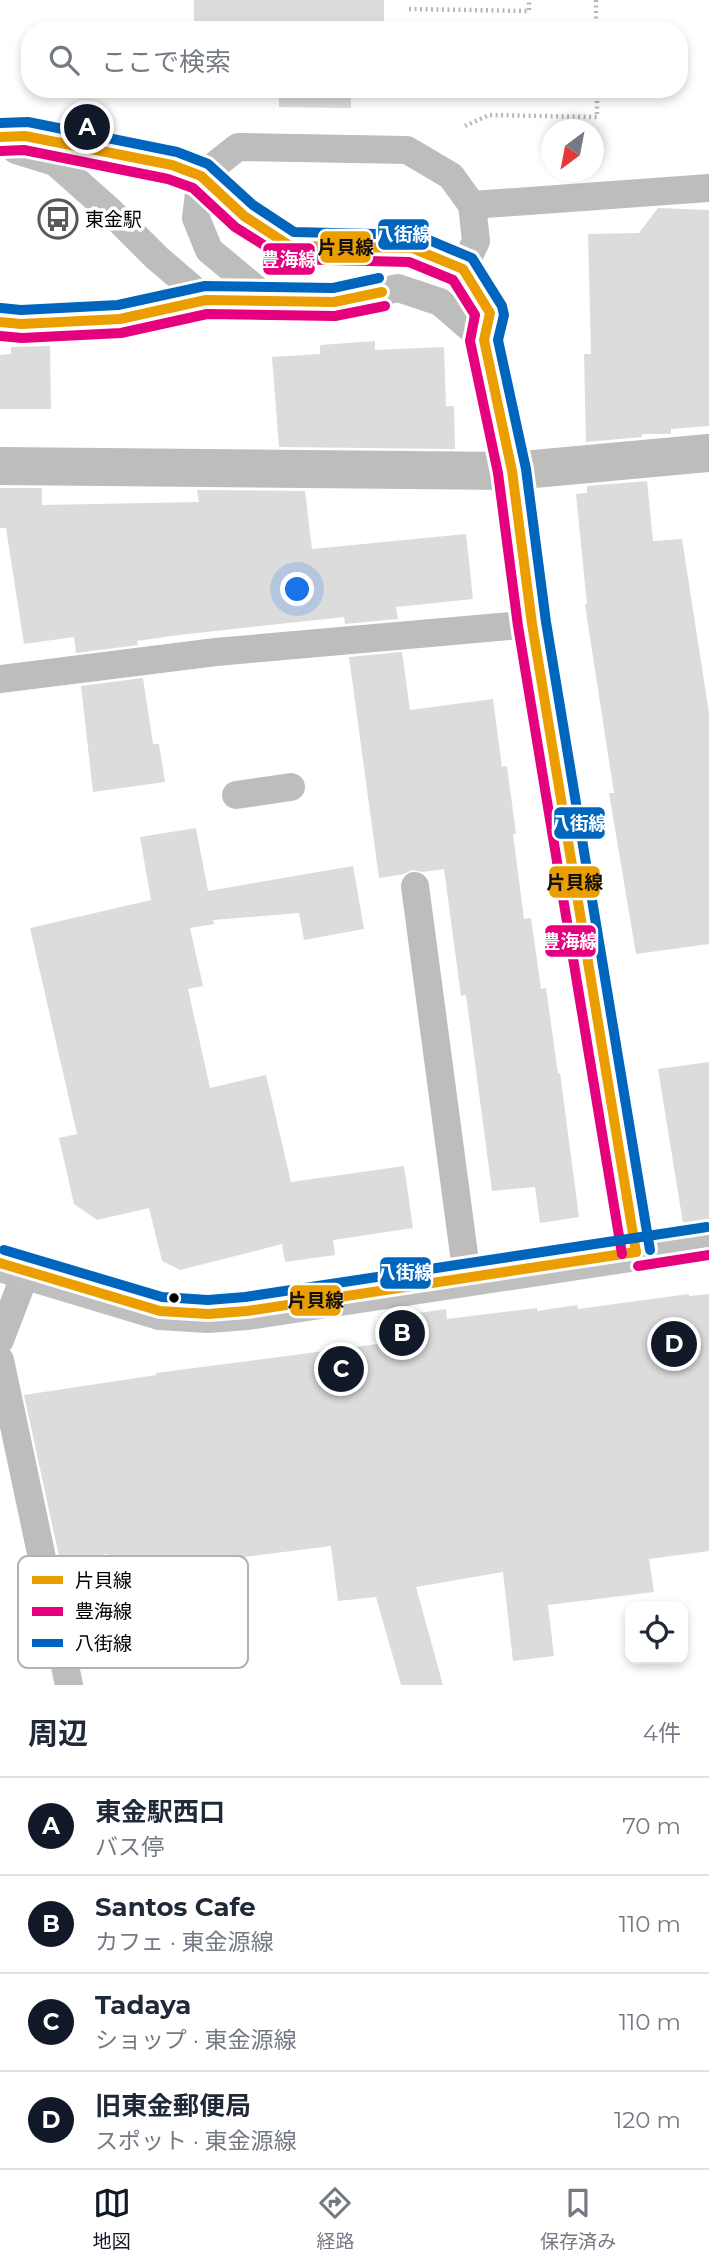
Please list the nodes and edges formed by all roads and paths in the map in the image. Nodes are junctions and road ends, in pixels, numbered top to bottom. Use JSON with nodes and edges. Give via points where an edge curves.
{"nodes":[{"id":1,"x":529,"y":0,"type":"edge"},
{"id":2,"x":596,"y":0,"type":"edge"},
{"id":3,"x":409,"y":9,"type":"dead end"},
{"id":4,"x":596,"y":21,"type":"edge"},
{"id":5,"x":597,"y":98,"type":"edge"},
{"id":6,"x":465,"y":126,"type":"dead end"},
{"id":7,"x":0,"y":137,"type":"edge"},
{"id":8,"x":0,"y":145,"type":"edge"},
{"id":9,"x":201,"y":176,"type":"junction"},
{"id":10,"x":709,"y":188,"type":"edge"},
{"id":11,"x":472,"y":205,"type":"junction"},
{"id":12,"x":463,"y":269,"type":"junction"},
{"id":13,"x":205,"y":300,"type":"junction"},
{"id":14,"x":269,"y":300,"type":"junction"},
{"id":15,"x":0,"y":323,"type":"edge"},
{"id":16,"x":484,"y":340,"type":"junction"},
{"id":17,"x":709,"y":453,"type":"edge"},
{"id":18,"x":0,"y":466,"type":"edge"},
{"id":19,"x":512,"y":471,"type":"junction"},
{"id":20,"x":532,"y":624,"type":"junction"},
{"id":21,"x":0,"y":679,"type":"edge"},
{"id":22,"x":291,"y":787,"type":"dead end"},
{"id":23,"x":236,"y":795,"type":"dead end"},
{"id":24,"x":415,"y":886,"type":"dead end"},
{"id":25,"x":709,"y":1241,"type":"edge"},
{"id":26,"x":636,"y":1252,"type":"junction"},
{"id":27,"x":13,"y":1268,"type":"edge"},
{"id":28,"x":467,"y":1277,"type":"junction"},
{"id":29,"x":0,"y":1340,"type":"edge"},
{"id":30,"x":0,"y":1360,"type":"edge"},
{"id":31,"x":42,"y":1556,"type":"edge"}],
"edges":[{"from":1,"to":3,"type":"path","via":[[529,11]]},
{"from":2,"to":4,"type":"path"},
{"from":5,"to":6,"type":"path","via":[[597,117],[489,115]]},
{"from":7,"to":9,"type":"lane","via":[[25,136],[172,164]]},
{"from":8,"to":13,"type":"lane","via":[[55,162]]},
{"from":9,"to":11,"type":"lane","via":[[238,147],[407,150],[451,176]]},
{"from":9,"to":12,"type":"lane","via":[[244,216],[290,246],[412,248]]},
{"from":9,"to":14,"type":"lane","via":[[195,218],[209,250]]},
{"from":10,"to":11,"type":"lane"},
{"from":11,"to":12,"type":"lane","via":[[476,242]]},
{"from":12,"to":16,"type":"lane","via":[[490,313]]},
{"from":13,"to":14,"type":"lane"},
{"from":13,"to":15,"type":"lane","via":[[120,319]]},
{"from":14,"to":16,"type":"lane","via":[[334,302],[398,288],[440,302]]},
{"from":16,"to":19,"type":"main road"},
{"from":17,"to":19,"type":"street"},
{"from":18,"to":19,"type":"street"},
{"from":19,"to":20,"type":"main road"},
{"from":20,"to":21,"type":"lane","via":[[216,652]]},
{"from":20,"to":26,"type":"main road"},
{"from":22,"to":23,"type":"lane"},
{"from":24,"to":28,"type":"lane"},
{"from":25,"to":26,"type":"main road"},
{"from":26,"to":28,"type":"main road"},
{"from":27,"to":28,"type":"main road","via":[[160,1311],[208,1314]]},
{"from":27,"to":29,"type":"lane"},
{"from":30,"to":31,"type":"lane"}]}
